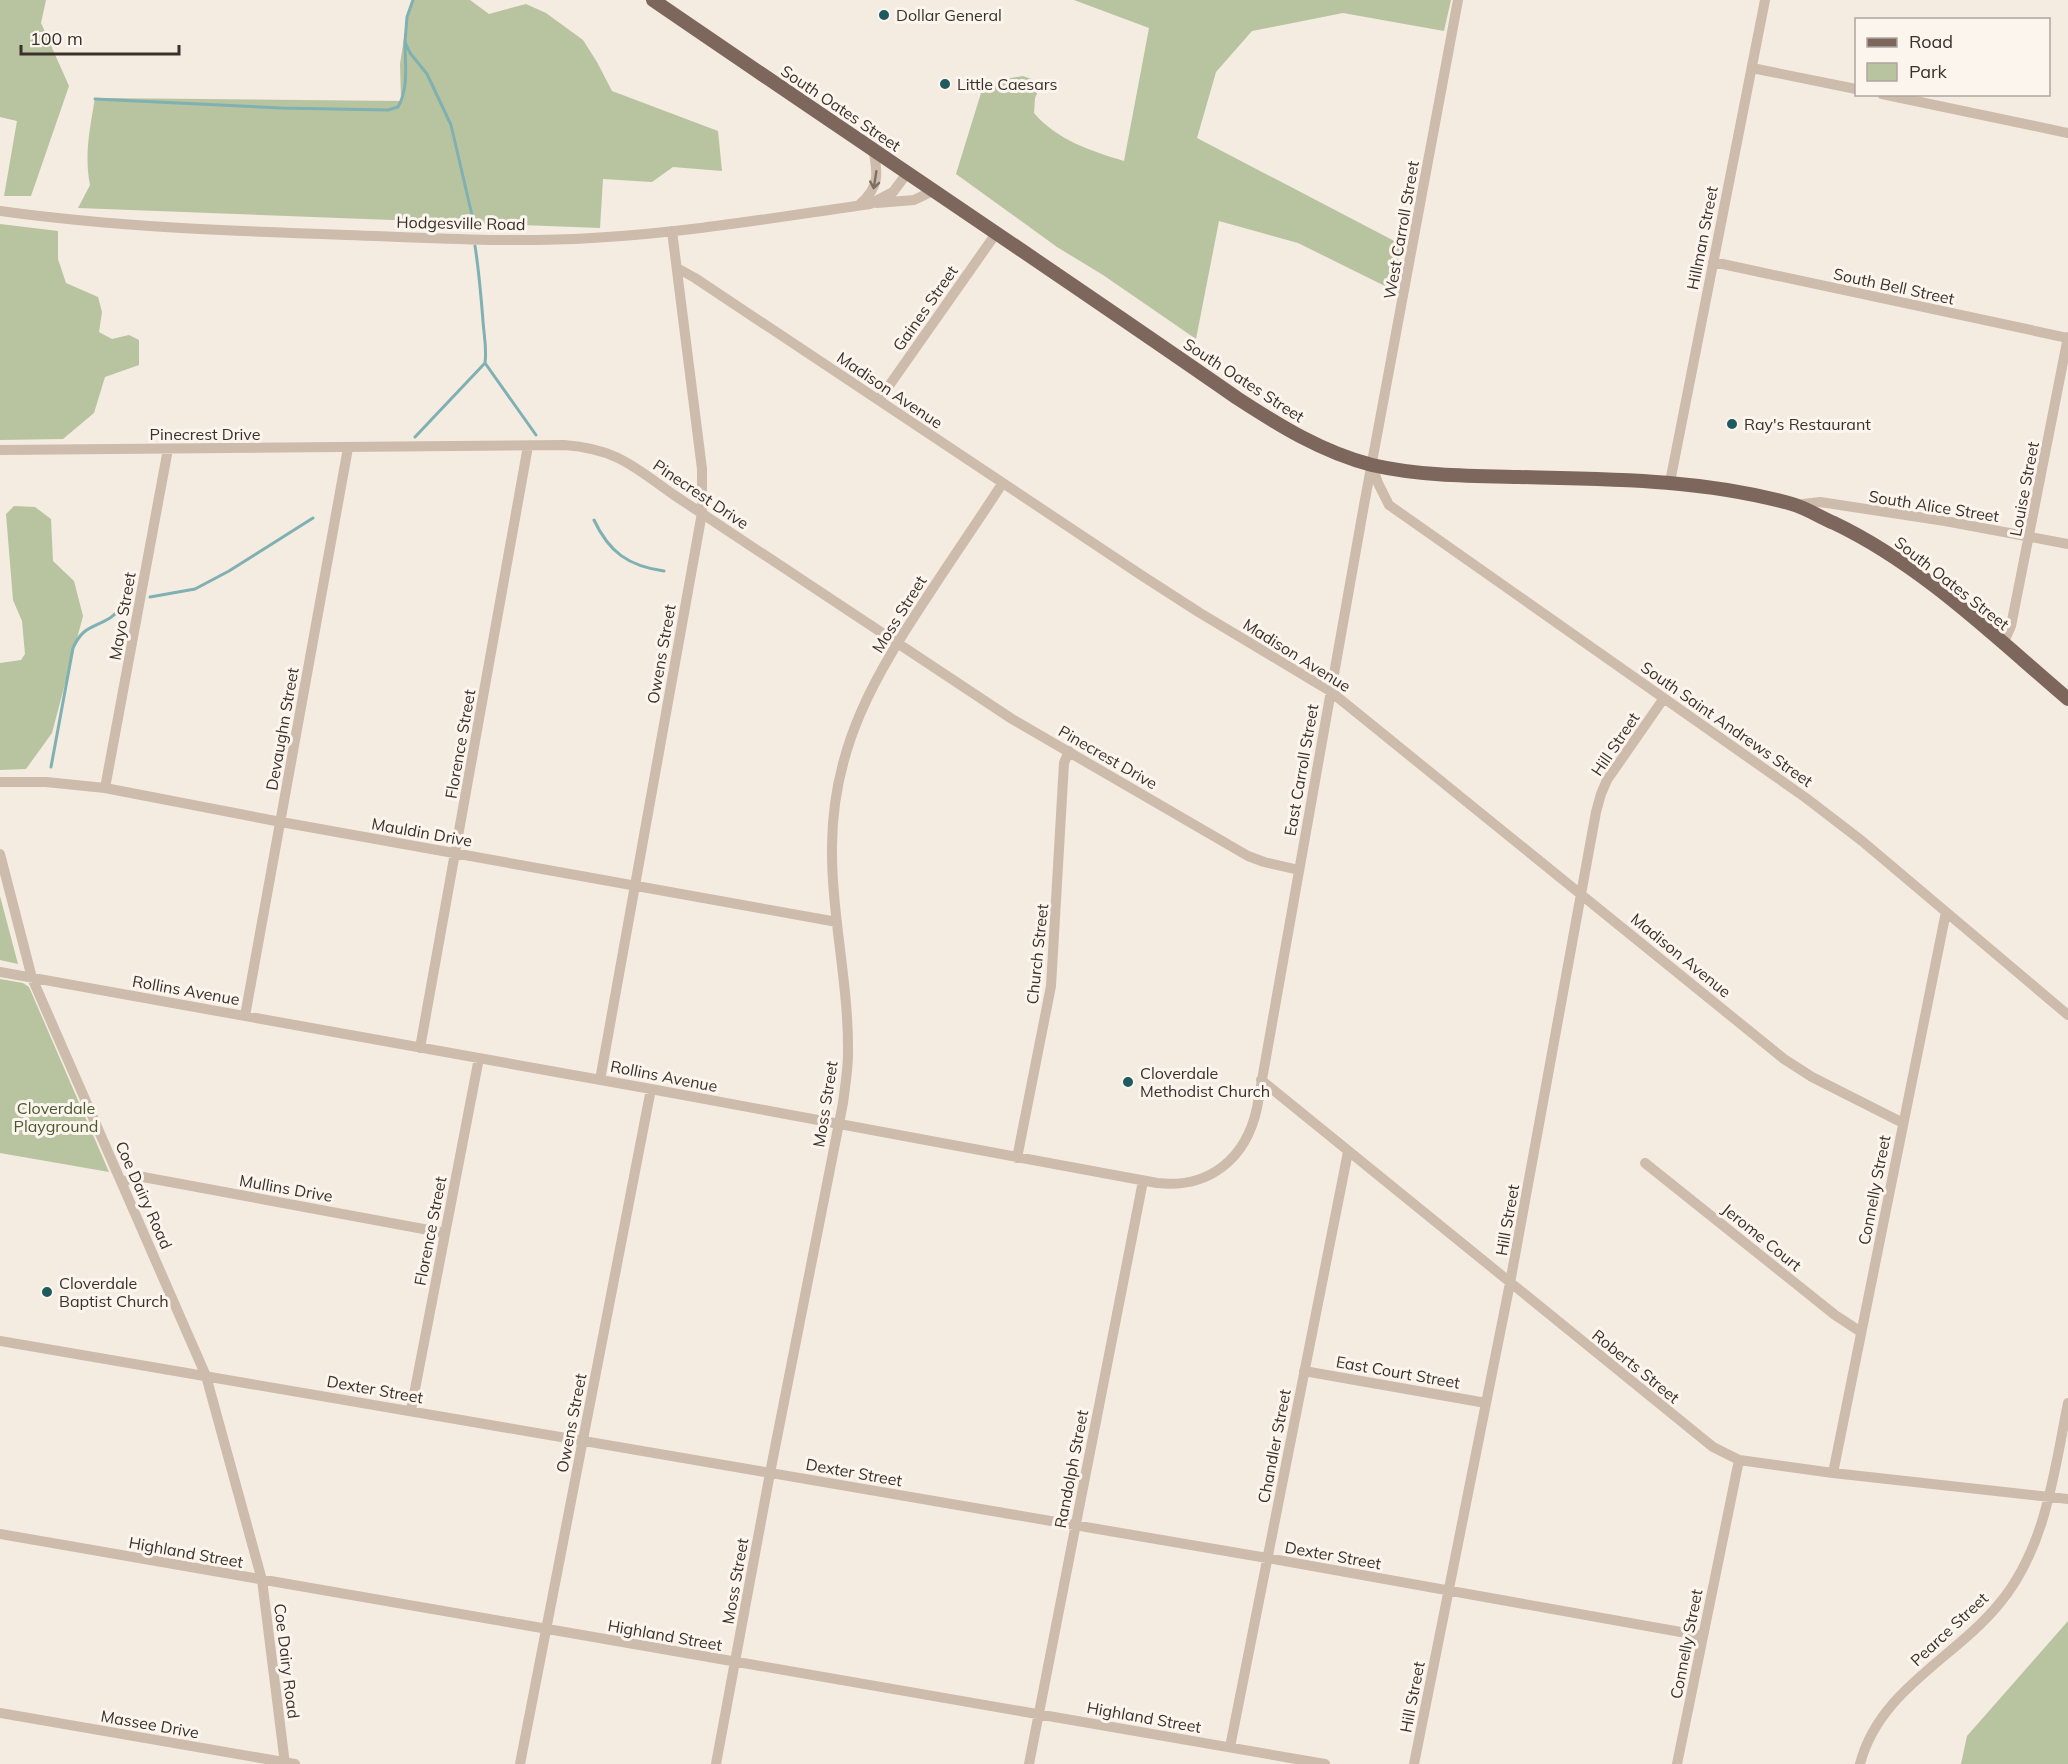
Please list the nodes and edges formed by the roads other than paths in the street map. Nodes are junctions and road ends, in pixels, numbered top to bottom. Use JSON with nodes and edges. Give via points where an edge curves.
{"nodes":[{"id":1,"x":653,"y":0,"type":"edge"},
{"id":2,"x":1458,"y":0,"type":"edge"},
{"id":3,"x":1765,"y":0,"type":"edge"},
{"id":4,"x":1752,"y":68,"type":"junction"},
{"id":5,"x":1855,"y":89,"type":"edge"},
{"id":6,"x":1892,"y":96,"type":"edge"},
{"id":7,"x":2068,"y":133,"type":"edge"},
{"id":8,"x":873,"y":148,"type":"junction"},
{"id":9,"x":908,"y":172,"type":"junction"},
{"id":10,"x":935,"y":190,"type":"junction"},
{"id":11,"x":870,"y":204,"type":"junction"},
{"id":12,"x":858,"y":206,"type":"junction"},
{"id":13,"x":0,"y":211,"type":"edge"},
{"id":14,"x":672,"y":231,"type":"junction"},
{"id":15,"x":997,"y":232,"type":"junction"},
{"id":16,"x":1713,"y":262,"type":"junction"},
{"id":17,"x":677,"y":268,"type":"junction"},
{"id":18,"x":2068,"y":338,"type":"edge"},
{"id":19,"x":879,"y":400,"type":"junction"},
{"id":20,"x":528,"y":446,"type":"junction"},
{"id":21,"x":348,"y":448,"type":"junction"},
{"id":22,"x":168,"y":449,"type":"junction"},
{"id":23,"x":0,"y":450,"type":"edge"},
{"id":24,"x":1372,"y":465,"type":"junction"},
{"id":25,"x":1670,"y":482,"type":"junction"},
{"id":26,"x":1002,"y":484,"type":"junction"},
{"id":27,"x":1794,"y":505,"type":"junction"},
{"id":28,"x":702,"y":513,"type":"junction"},
{"id":29,"x":2030,"y":536,"type":"junction"},
{"id":30,"x":2068,"y":544,"type":"edge"},
{"id":31,"x":897,"y":643,"type":"junction"},
{"id":32,"x":2003,"y":644,"type":"junction"},
{"id":33,"x":1330,"y":691,"type":"junction"},
{"id":34,"x":1664,"y":698,"type":"junction"},
{"id":35,"x":2068,"y":699,"type":"edge"},
{"id":36,"x":1069,"y":752,"type":"junction"},
{"id":37,"x":0,"y":782,"type":"edge"},
{"id":38,"x":105,"y":788,"type":"junction"},
{"id":39,"x":280,"y":822,"type":"junction"},
{"id":40,"x":0,"y":854,"type":"edge"},
{"id":41,"x":455,"y":854,"type":"junction"},
{"id":42,"x":1299,"y":870,"type":"junction"},
{"id":43,"x":634,"y":886,"type":"junction"},
{"id":44,"x":1581,"y":894,"type":"junction"},
{"id":45,"x":1946,"y":912,"type":"junction"},
{"id":46,"x":837,"y":922,"type":"junction"},
{"id":47,"x":0,"y":972,"type":"edge"},
{"id":48,"x":32,"y":978,"type":"junction"},
{"id":49,"x":2068,"y":1015,"type":"edge"},
{"id":50,"x":245,"y":1016,"type":"junction"},
{"id":51,"x":420,"y":1048,"type":"junction"},
{"id":52,"x":479,"y":1058,"type":"junction"},
{"id":53,"x":600,"y":1080,"type":"junction"},
{"id":54,"x":1261,"y":1080,"type":"junction"},
{"id":55,"x":651,"y":1089,"type":"junction"},
{"id":56,"x":1903,"y":1123,"type":"junction"},
{"id":57,"x":838,"y":1125,"type":"junction"},
{"id":58,"x":1347,"y":1152,"type":"junction"},
{"id":59,"x":1017,"y":1158,"type":"junction"},
{"id":60,"x":1645,"y":1163,"type":"dead end"},
{"id":61,"x":1143,"y":1181,"type":"junction"},
{"id":62,"x":122,"y":1183,"type":"junction"},
{"id":63,"x":445,"y":1233,"type":"junction"},
{"id":64,"x":1510,"y":1283,"type":"junction"},
{"id":65,"x":1861,"y":1332,"type":"junction"},
{"id":66,"x":0,"y":1341,"type":"edge"},
{"id":67,"x":1304,"y":1371,"type":"junction"},
{"id":68,"x":206,"y":1376,"type":"junction"},
{"id":69,"x":1486,"y":1403,"type":"junction"},
{"id":70,"x":2068,"y":1403,"type":"edge"},
{"id":71,"x":411,"y":1410,"type":"junction"},
{"id":72,"x":583,"y":1441,"type":"junction"},
{"id":73,"x":1739,"y":1460,"type":"junction"},
{"id":74,"x":770,"y":1473,"type":"junction"},
{"id":75,"x":1833,"y":1473,"type":"junction"},
{"id":76,"x":2049,"y":1497,"type":"junction"},
{"id":77,"x":2068,"y":1499,"type":"edge"},
{"id":78,"x":1076,"y":1525,"type":"junction"},
{"id":79,"x":0,"y":1534,"type":"edge"},
{"id":80,"x":1267,"y":1558,"type":"junction"},
{"id":81,"x":262,"y":1580,"type":"junction"},
{"id":82,"x":1449,"y":1591,"type":"junction"},
{"id":83,"x":546,"y":1629,"type":"junction"},
{"id":84,"x":1703,"y":1636,"type":"junction"},
{"id":85,"x":735,"y":1662,"type":"junction"},
{"id":86,"x":0,"y":1713,"type":"edge"},
{"id":87,"x":1038,"y":1714,"type":"junction"},
{"id":88,"x":1230,"y":1747,"type":"junction"},
{"id":89,"x":288,"y":1763,"type":"edge"},
{"id":90,"x":520,"y":1764,"type":"edge"},
{"id":91,"x":716,"y":1764,"type":"edge"},
{"id":92,"x":1029,"y":1764,"type":"edge"},
{"id":93,"x":1325,"y":1764,"type":"edge"},
{"id":94,"x":1414,"y":1764,"type":"edge"},
{"id":95,"x":1677,"y":1764,"type":"edge"},
{"id":96,"x":1860,"y":1764,"type":"edge"}],
"edges":[{"from":1,"to":8,"type":"main road","name":"South Oates Street"},
{"from":2,"to":24,"type":"street","name":"West Carroll Street"},
{"from":3,"to":4,"type":"street","name":"Hillman Street"},
{"from":4,"to":5,"type":"street"},
{"from":4,"to":16,"type":"street","name":"Hillman Street"},
{"from":6,"to":7,"type":"street"},
{"from":8,"to":9,"type":"main road","name":"South Oates Street"},
{"from":8,"to":12,"type":"street","one_way":true,"via":[[874,189]]},
{"from":9,"to":10,"type":"main road","name":"South Oates Street"},
{"from":9,"to":11,"type":"street","name":"Hodgesville Road","via":[[893,192]]},
{"from":10,"to":11,"type":"street","via":[[914,200]]},
{"from":10,"to":15,"type":"main road","name":"South Oates Street"},
{"from":11,"to":12,"type":"street","name":"Hodgesville Road"},
{"from":12,"to":14,"type":"street","name":"Hodgesville Road"},
{"from":13,"to":14,"type":"street","name":"Hodgesville Road","via":[[176,227],[401,237],[551,239]]},
{"from":14,"to":17,"type":"street","name":"Owens Street"},
{"from":15,"to":19,"type":"street","name":"Gaines Street"},
{"from":15,"to":24,"type":"main road","name":"South Oates Street","via":[[1284,429]]},
{"from":16,"to":18,"type":"street","name":"South Bell Street"},
{"from":16,"to":25,"type":"street","name":"Hillman Street"},
{"from":17,"to":19,"type":"street","name":"Madison Avenue"},
{"from":17,"to":28,"type":"street","name":"Owens Street","via":[[702,469]]},
{"from":18,"to":29,"type":"street","name":"Louise Street"},
{"from":19,"to":26,"type":"street","name":"Madison Avenue"},
{"from":20,"to":21,"type":"street","name":"Pinecrest Drive"},
{"from":20,"to":28,"type":"street","name":"Pinecrest Drive","via":[[604,451],[631,464]]},
{"from":20,"to":41,"type":"street","name":"Florence Street"},
{"from":21,"to":22,"type":"street","name":"Pinecrest Drive"},
{"from":21,"to":39,"type":"street","name":"Devaughn Street"},
{"from":22,"to":23,"type":"street","name":"Pinecrest Drive"},
{"from":22,"to":38,"type":"street","name":"Mayo Street"},
{"from":24,"to":25,"type":"main road","name":"South Oates Street","via":[[1433,474]]},
{"from":24,"to":33,"type":"street","name":"East Carroll Street"},
{"from":24,"to":34,"type":"street","name":"South Saint Andrews Street","via":[[1389,505]]},
{"from":25,"to":27,"type":"main road","name":"South Oates Street","via":[[1726,488]]},
{"from":26,"to":31,"type":"street","name":"Moss Street"},
{"from":26,"to":33,"type":"street","name":"Madison Avenue","via":[[1200,613]]},
{"from":27,"to":29,"type":"street","name":"South Alice Street","via":[[1820,502]]},
{"from":27,"to":32,"type":"main road","name":"South Oates Street","via":[[1890,554]]},
{"from":28,"to":31,"type":"street","name":"Pinecrest Drive"},
{"from":28,"to":43,"type":"street","name":"Owens Street"},
{"from":29,"to":30,"type":"street","name":"South Alice Street"},
{"from":29,"to":32,"type":"street","name":"Louise Street","via":[[2011,626]]},
{"from":31,"to":36,"type":"street","name":"Pinecrest Drive"},
{"from":31,"to":46,"type":"street","name":"Moss Street","via":[[858,716],[843,760],[832,844]]},
{"from":32,"to":35,"type":"main road","name":"South Oates Street"},
{"from":33,"to":42,"type":"street","name":"East Carroll Street"},
{"from":33,"to":44,"type":"street","name":"Madison Avenue"},
{"from":34,"to":44,"type":"street","name":"Hill Street","via":[[1600,794]]},
{"from":34,"to":45,"type":"street","name":"South Saint Andrews Street","via":[[1806,798]]},
{"from":36,"to":42,"type":"street","name":"Pinecrest Drive","via":[[1248,856]]},
{"from":36,"to":59,"type":"street","name":"Church Street","via":[[1064,763],[1051,986]]},
{"from":37,"to":38,"type":"street","name":"Mauldin Drive"},
{"from":38,"to":39,"type":"street","name":"Mauldin Drive"},
{"from":39,"to":41,"type":"street","name":"Mauldin Drive"},
{"from":39,"to":50,"type":"street","name":"Devaughn Street"},
{"from":40,"to":48,"type":"street","name":"Coe Dairy Road"},
{"from":41,"to":43,"type":"street","name":"Mauldin Drive"},
{"from":41,"to":51,"type":"street","name":"Florence Street"},
{"from":42,"to":54,"type":"street","name":"East Carroll Street"},
{"from":43,"to":46,"type":"street","name":"Mauldin Drive"},
{"from":43,"to":53,"type":"street","name":"Owens Street"},
{"from":44,"to":56,"type":"street","name":"Madison Avenue","via":[[1784,1059]]},
{"from":44,"to":64,"type":"street","name":"Hill Street"},
{"from":45,"to":49,"type":"street","name":"South Saint Andrews Street"},
{"from":45,"to":56,"type":"street","name":"Connelly Street"},
{"from":46,"to":57,"type":"street","name":"Moss Street","via":[[848,1055]]},
{"from":47,"to":48,"type":"street","name":"Rollins Avenue"},
{"from":48,"to":50,"type":"street","name":"Rollins Avenue"},
{"from":48,"to":62,"type":"street","name":"Coe Dairy Road"},
{"from":50,"to":51,"type":"street","name":"Rollins Avenue"},
{"from":51,"to":52,"type":"street","name":"Rollins Avenue"},
{"from":52,"to":53,"type":"street","name":"Rollins Avenue"},
{"from":52,"to":63,"type":"street","name":"Florence Street"},
{"from":53,"to":55,"type":"street","name":"Rollins Avenue"},
{"from":54,"to":58,"type":"street","name":"Roberts Street"},
{"from":54,"to":61,"type":"street","name":"Rollins Avenue","via":[[1251,1130],[1240,1150],[1224,1166],[1204,1178],[1180,1184]]},
{"from":55,"to":57,"type":"street","name":"Rollins Avenue"},
{"from":55,"to":72,"type":"street","name":"Owens Street"},
{"from":56,"to":65,"type":"street","name":"Connelly Street"},
{"from":57,"to":59,"type":"street","name":"Rollins Avenue"},
{"from":57,"to":74,"type":"street","name":"Moss Street"},
{"from":58,"to":64,"type":"street","name":"Roberts Street"},
{"from":58,"to":67,"type":"street","name":"Chandler Street"},
{"from":59,"to":61,"type":"street","name":"Rollins Avenue"},
{"from":60,"to":65,"type":"street","name":"Jerome Court"},
{"from":61,"to":78,"type":"street","name":"Randolph Street"},
{"from":62,"to":63,"type":"street","name":"Mullins Drive","via":[[143,1177]]},
{"from":62,"to":68,"type":"street","name":"Coe Dairy Road"},
{"from":63,"to":71,"type":"street","name":"Florence Street"},
{"from":64,"to":69,"type":"street","name":"Hill Street"},
{"from":64,"to":73,"type":"street","name":"Roberts Street","via":[[1713,1448]]},
{"from":65,"to":75,"type":"street","name":"Connelly Street"},
{"from":66,"to":68,"type":"street","name":"Dexter Street"},
{"from":67,"to":69,"type":"street","name":"East Court Street"},
{"from":67,"to":80,"type":"street","name":"Chandler Street"},
{"from":68,"to":71,"type":"street","name":"Dexter Street"},
{"from":68,"to":81,"type":"street","name":"Coe Dairy Road"},
{"from":69,"to":82,"type":"street","name":"Hill Street"},
{"from":70,"to":76,"type":"street","name":"Pearce Street"},
{"from":71,"to":72,"type":"street","name":"Dexter Street"},
{"from":72,"to":74,"type":"street","name":"Dexter Street"},
{"from":72,"to":83,"type":"street","name":"Owens Street"},
{"from":73,"to":75,"type":"street","name":"Roberts Street"},
{"from":73,"to":84,"type":"street","name":"Connelly Street"},
{"from":74,"to":78,"type":"street","name":"Dexter Street"},
{"from":74,"to":85,"type":"street","name":"Moss Street"},
{"from":75,"to":76,"type":"street","name":"Roberts Street"},
{"from":76,"to":77,"type":"street","name":"Roberts Street"},
{"from":76,"to":96,"type":"street","name":"Pearce Street","via":[[2035,1543],[2012,1587],[1981,1623],[1892,1704],[1869,1739]]},
{"from":78,"to":80,"type":"street","name":"Dexter Street"},
{"from":78,"to":87,"type":"street","name":"Randolph Street"},
{"from":79,"to":81,"type":"street","name":"Highland Street"},
{"from":80,"to":82,"type":"street","name":"Dexter Street"},
{"from":80,"to":88,"type":"street","name":"Chandler Street"},
{"from":81,"to":83,"type":"street","name":"Highland Street"},
{"from":81,"to":89,"type":"street","name":"Coe Dairy Road"},
{"from":82,"to":84,"type":"street","name":"Dexter Street"},
{"from":82,"to":94,"type":"street","name":"Hill Street"},
{"from":83,"to":85,"type":"street","name":"Highland Street"},
{"from":83,"to":90,"type":"street","name":"Owens Street"},
{"from":84,"to":95,"type":"street","name":"Connelly Street"},
{"from":85,"to":87,"type":"street","name":"Highland Street"},
{"from":85,"to":91,"type":"street","name":"Moss Street"},
{"from":86,"to":89,"type":"street","name":"Massee Drive"},
{"from":87,"to":88,"type":"street","name":"Highland Street"},
{"from":87,"to":92,"type":"street","name":"Randolph Street"},
{"from":88,"to":93,"type":"street","name":"Highland Street"}]}
